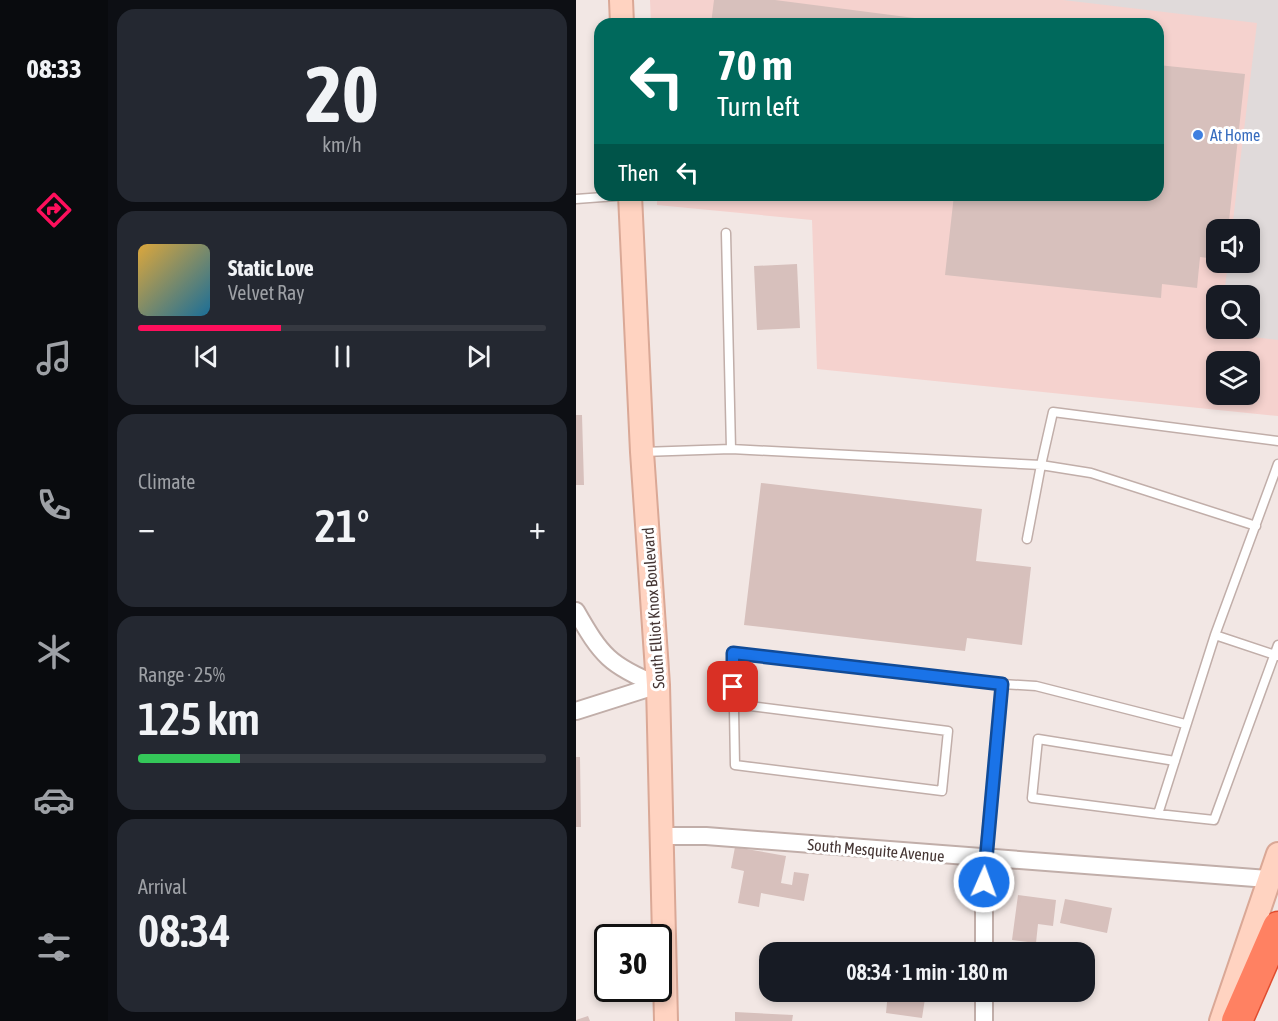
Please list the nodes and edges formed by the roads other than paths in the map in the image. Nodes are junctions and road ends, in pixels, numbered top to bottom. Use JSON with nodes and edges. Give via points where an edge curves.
{"nodes":[{"id":1,"x":621,"y":0,"type":"edge"},
{"id":2,"x":622,"y":18,"type":"edge"},
{"id":3,"x":594,"y":198,"type":"edge"},
{"id":4,"x":576,"y":199,"type":"edge"},
{"id":5,"x":630,"y":201,"type":"edge"},
{"id":6,"x":726,"y":233,"type":"dead end"},
{"id":7,"x":1278,"y":441,"type":"edge"},
{"id":8,"x":731,"y":448,"type":"junction"},
{"id":9,"x":642,"y":452,"type":"junction"},
{"id":10,"x":1278,"y":464,"type":"edge"},
{"id":11,"x":1041,"y":465,"type":"junction"},
{"id":12,"x":1256,"y":526,"type":"junction"},
{"id":13,"x":1027,"y":539,"type":"dead end"},
{"id":14,"x":576,"y":611,"type":"edge"},
{"id":15,"x":1215,"y":635,"type":"junction"},
{"id":16,"x":1278,"y":645,"type":"edge"},
{"id":17,"x":1276,"y":655,"type":"edge"},
{"id":18,"x":1002,"y":684,"type":"junction"},
{"id":19,"x":658,"y":685,"type":"junction"},
{"id":20,"x":734,"y":704,"type":"junction"},
{"id":21,"x":576,"y":711,"type":"edge"},
{"id":22,"x":1185,"y":724,"type":"junction"},
{"id":23,"x":1175,"y":760,"type":"junction"},
{"id":24,"x":1158,"y":814,"type":"junction"},
{"id":25,"x":664,"y":836,"type":"junction"},
{"id":26,"x":1278,"y":854,"type":"edge"},
{"id":27,"x":984,"y":859,"type":"junction"},
{"id":28,"x":1268,"y":879,"type":"junction"},
{"id":29,"x":1278,"y":927,"type":"edge"},
{"id":30,"x":984,"y":942,"type":"edge"},
{"id":31,"x":984,"y":1002,"type":"edge"},
{"id":32,"x":666,"y":1021,"type":"edge"},
{"id":33,"x":984,"y":1021,"type":"edge"},
{"id":34,"x":1221,"y":1021,"type":"edge"},
{"id":35,"x":1237,"y":1021,"type":"edge"}],
"edges":[{"from":1,"to":2,"type":"main road"},
{"from":3,"to":4,"type":"lane"},
{"from":5,"to":9,"type":"main road","name":"South Elliot Knox Boulevard"},
{"from":6,"to":8,"type":"lane"},
{"from":7,"to":11,"type":"lane","via":[[1053,412]]},
{"from":8,"to":9,"type":"lane"},
{"from":8,"to":11,"type":"lane"},
{"from":9,"to":19,"type":"main road","name":"South Elliot Knox Boulevard"},
{"from":10,"to":12,"type":"lane"},
{"from":11,"to":12,"type":"lane","via":[[1091,473]]},
{"from":11,"to":13,"type":"lane"},
{"from":12,"to":15,"type":"lane"},
{"from":14,"to":19,"type":"street","via":[[604,656],[620,668]]},
{"from":15,"to":17,"type":"lane"},
{"from":15,"to":22,"type":"lane"},
{"from":16,"to":17,"type":"lane"},
{"from":17,"to":24,"type":"lane","via":[[1214,820]]},
{"from":18,"to":20,"type":"lane","via":[[733,653]]},
{"from":18,"to":22,"type":"lane","via":[[1036,686]]},
{"from":18,"to":27,"type":"lane"},
{"from":19,"to":21,"type":"street"},
{"from":19,"to":25,"type":"main road","name":"South Elliot Knox Boulevard"},
{"from":20,"to":20,"type":"lane","via":[[735,765],[942,791],[948,731]]},
{"from":22,"to":23,"type":"lane"},
{"from":23,"to":24,"type":"lane"},
{"from":23,"to":24,"type":"lane","via":[[1038,739],[1032,798]]},
{"from":25,"to":27,"type":"street","name":"South Mesquite Avenue","via":[[706,836]]},
{"from":25,"to":32,"type":"main road","name":"South Elliot Knox Boulevard"},
{"from":26,"to":28,"type":"main road"},
{"from":27,"to":28,"type":"street","name":"South Mesquite Avenue"},
{"from":27,"to":30,"type":"street"},
{"from":28,"to":34,"type":"main road"},
{"from":29,"to":35,"type":"highway"},
{"from":31,"to":33,"type":"street"}]}
